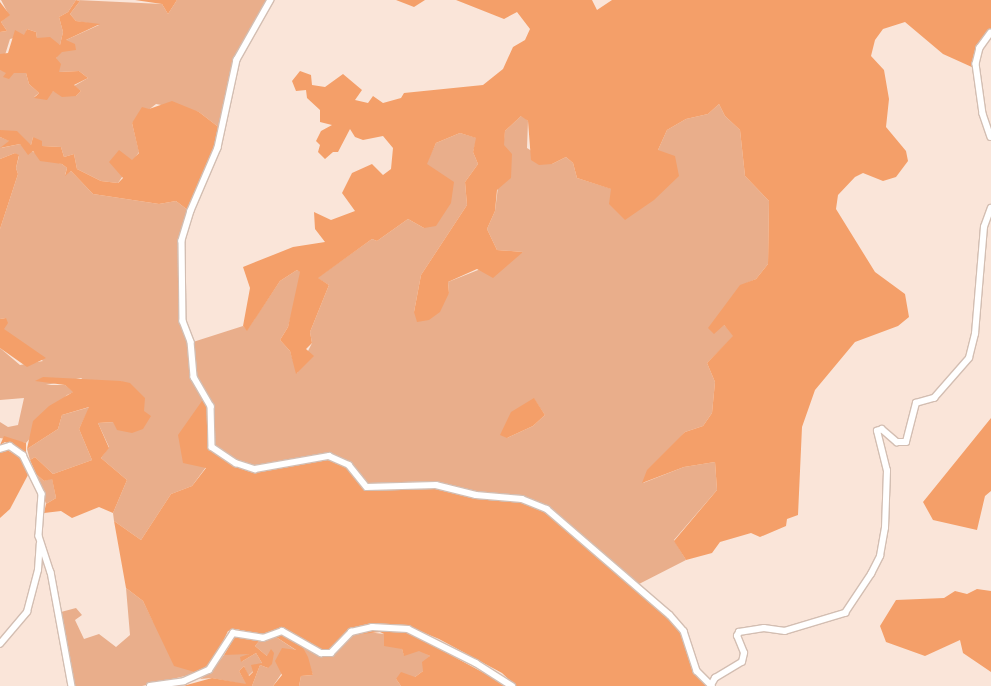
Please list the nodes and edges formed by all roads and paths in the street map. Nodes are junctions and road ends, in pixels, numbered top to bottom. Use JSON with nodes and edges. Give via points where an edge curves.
{"nodes":[{"id":1,"x":271,"y":0,"type":"edge"},
{"id":2,"x":991,"y":33,"type":"edge"},
{"id":3,"x":991,"y":137,"type":"edge"},
{"id":4,"x":991,"y":208,"type":"edge"},
{"id":5,"x":0,"y":449,"type":"edge"},
{"id":6,"x":39,"y":536,"type":"junction"},
{"id":7,"x":0,"y":644,"type":"edge"},
{"id":8,"x":72,"y":686,"type":"edge"},
{"id":9,"x":150,"y":686,"type":"edge"},
{"id":10,"x":512,"y":686,"type":"edge"},
{"id":11,"x":711,"y":686,"type":"edge"}],
"edges":[{"from":1,"to":11,"type":"street","via":[[237,60],[218,148],[191,211],[182,242],[183,321],[192,342],[194,377],[211,406],[212,447],[236,463],[255,469],[329,456],[349,465],[367,487],[436,485],[476,495],[522,500],[547,509],[670,615],[684,631],[697,671]]},
{"from":2,"to":3,"type":"street","via":[[980,48],[976,64],[983,114]]},
{"from":4,"to":11,"type":"street","via":[[984,227],[976,334],[969,358],[934,398],[916,403],[906,442],[897,442],[882,429],[877,431],[887,471],[885,528],[880,556],[871,574],[845,613],[785,631],[764,628],[739,632],[737,636],[744,653],[742,662],[715,678]]},
{"from":5,"to":6,"type":"street","via":[[10,446],[29,464],[42,494]]},
{"from":6,"to":7,"type":"street","via":[[38,570],[27,612]]},
{"from":6,"to":8,"type":"street","via":[[51,572]]},
{"from":9,"to":10,"type":"street","via":[[184,681],[209,670],[233,633],[263,638],[282,631],[321,653],[331,653],[351,632],[372,626],[408,629],[476,662]]}]}
